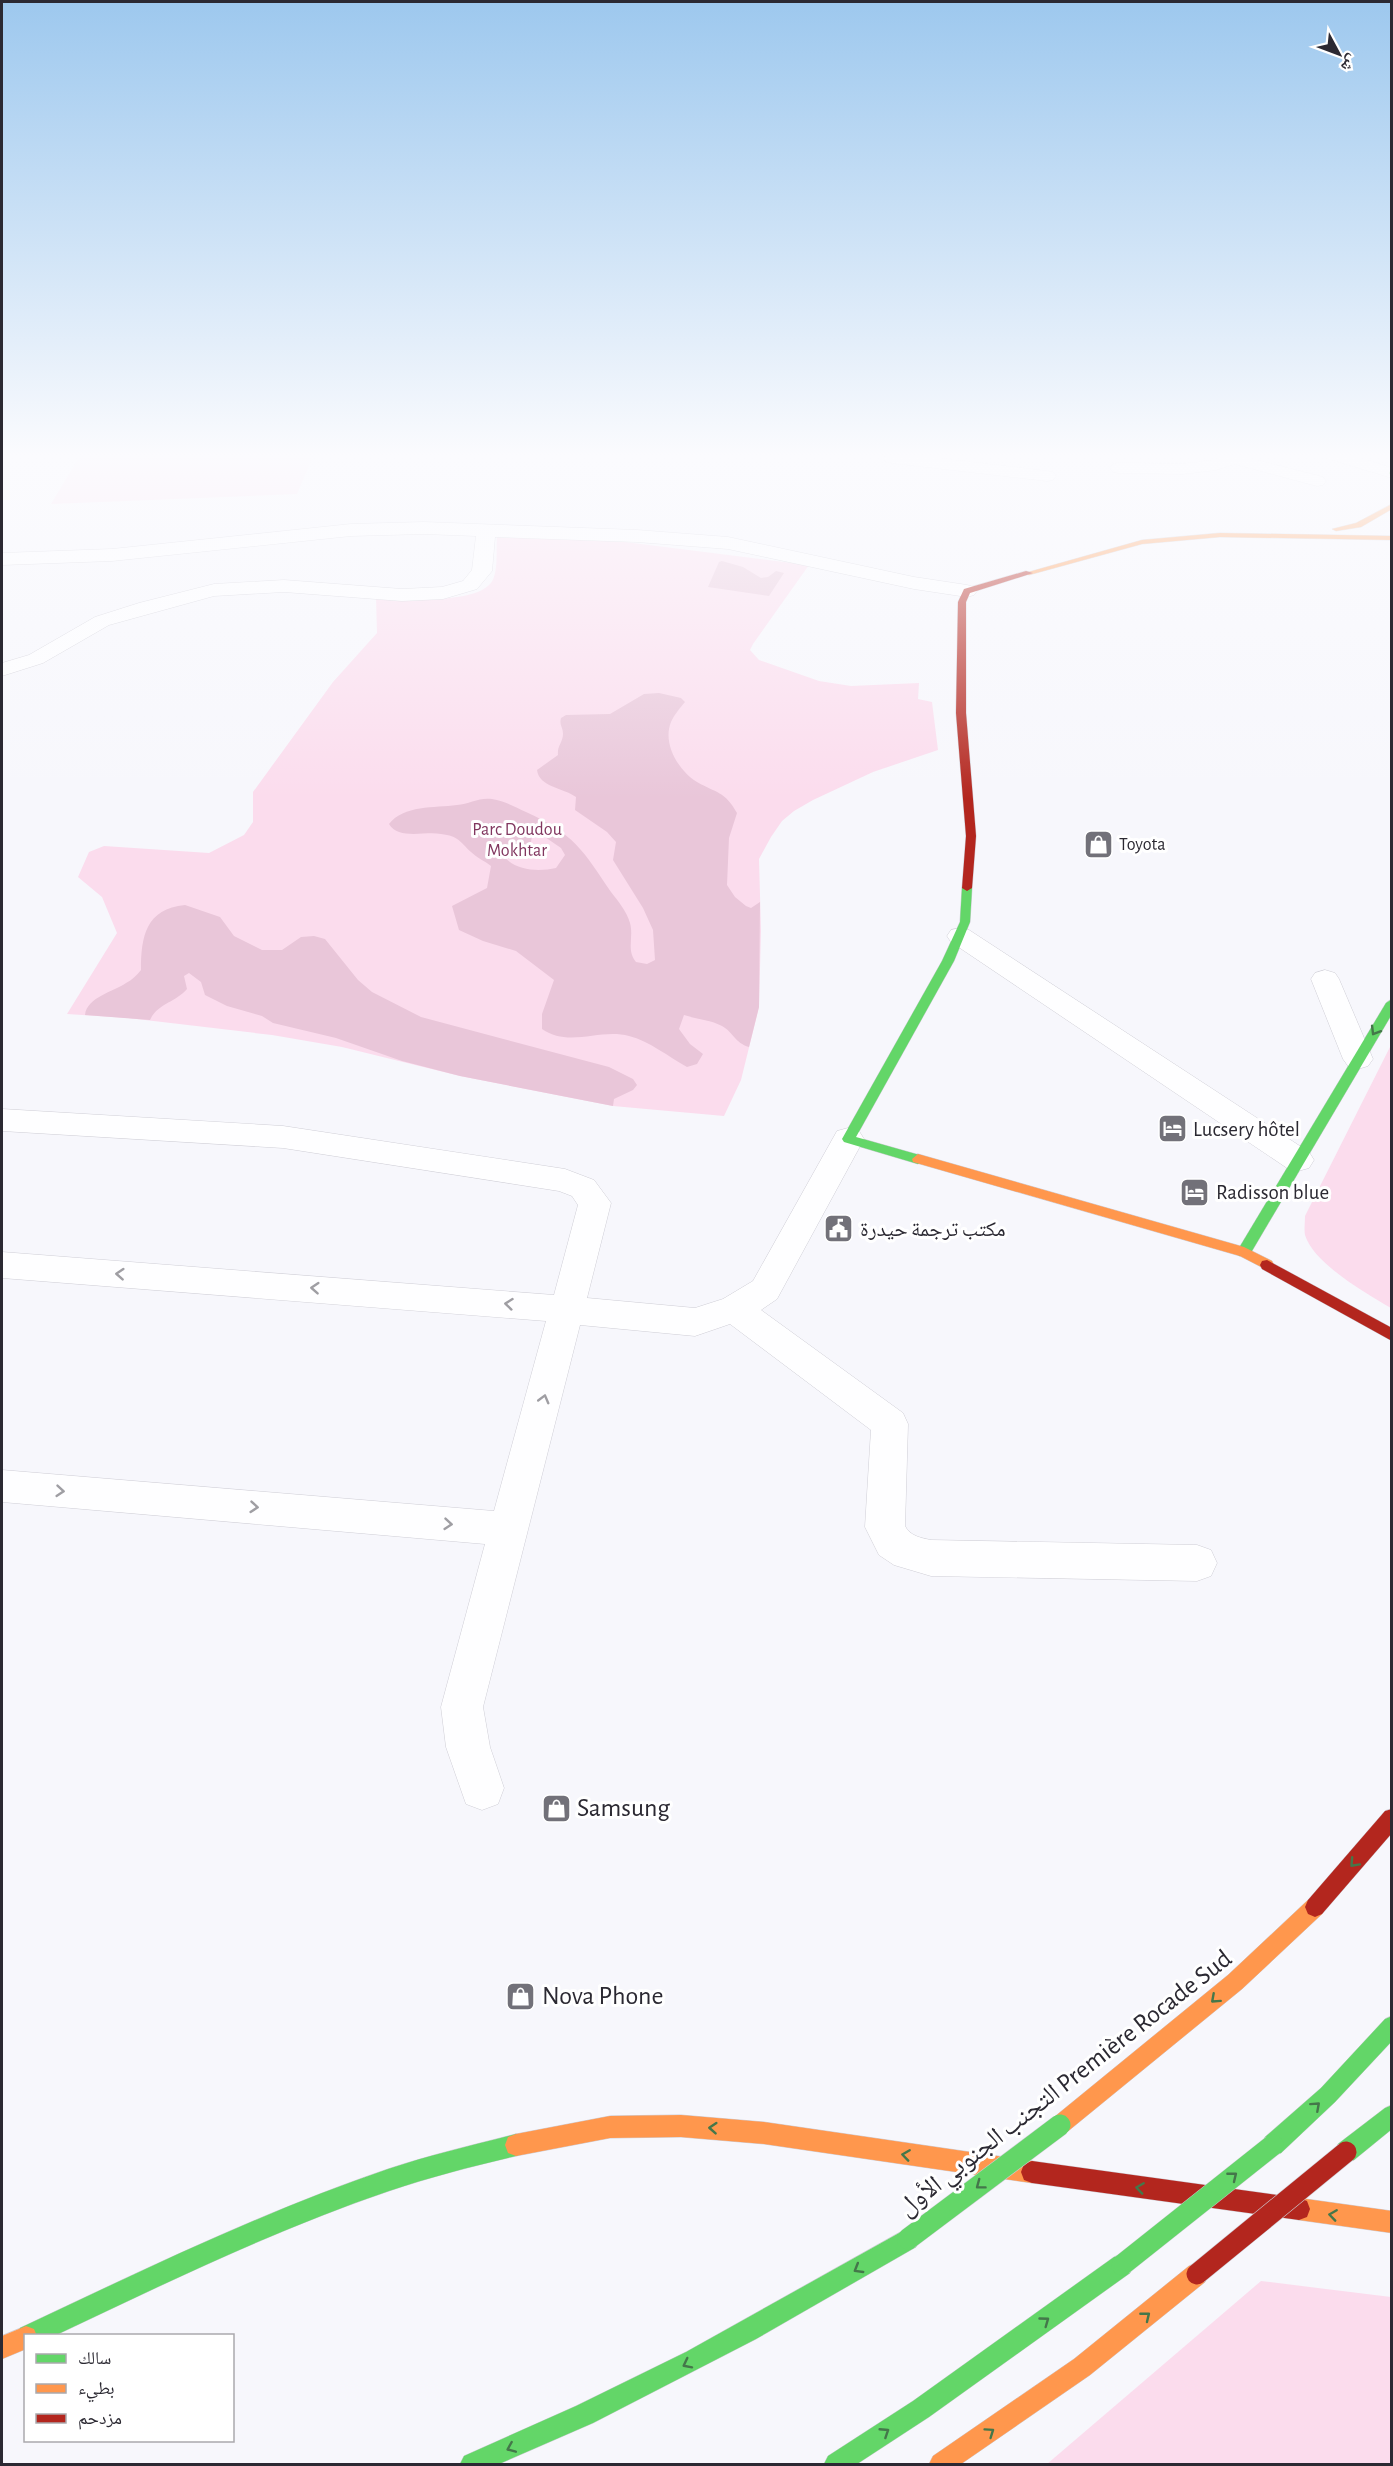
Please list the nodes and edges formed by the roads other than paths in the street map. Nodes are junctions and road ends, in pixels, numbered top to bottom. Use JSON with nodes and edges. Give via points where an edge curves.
{"nodes":[{"id":1,"x":482,"y":569,"type":"edge"},
{"id":2,"x":855,"y":569,"type":"edge"},
{"id":3,"x":1046,"y":569,"type":"edge"},
{"id":4,"x":967,"y":591,"type":"junction"},
{"id":5,"x":2,"y":657,"type":"edge"},
{"id":6,"x":36,"y":659,"type":"junction"},
{"id":7,"x":2,"y":670,"type":"edge"},
{"id":8,"x":960,"y":936,"type":"junction"},
{"id":9,"x":1324,"y":979,"type":"dead end"},
{"id":10,"x":1392,"y":1003,"type":"edge"},
{"id":11,"x":1358,"y":1059,"type":"junction"},
{"id":12,"x":2,"y":1120,"type":"edge"},
{"id":13,"x":848,"y":1140,"type":"junction"},
{"id":14,"x":1299,"y":1160,"type":"junction"},
{"id":15,"x":1244,"y":1252,"type":"junction"},
{"id":16,"x":2,"y":1265,"type":"edge"},
{"id":17,"x":735,"y":1309,"type":"junction"},
{"id":18,"x":567,"y":1310,"type":"junction"},
{"id":19,"x":1392,"y":1335,"type":"edge"},
{"id":20,"x":2,"y":1486,"type":"edge"},
{"id":21,"x":509,"y":1529,"type":"junction"},
{"id":22,"x":1197,"y":1563,"type":"dead end"},
{"id":23,"x":482,"y":1788,"type":"dead end"},
{"id":24,"x":1392,"y":1818,"type":"edge"},
{"id":25,"x":1392,"y":2026,"type":"edge"},
{"id":26,"x":1392,"y":2115,"type":"edge"},
{"id":27,"x":1392,"y":2222,"type":"edge"},
{"id":28,"x":31,"y":2334,"type":"edge"},
{"id":29,"x":24,"y":2337,"type":"edge"},
{"id":30,"x":2,"y":2348,"type":"edge"},
{"id":31,"x":472,"y":2464,"type":"edge"},
{"id":32,"x":836,"y":2464,"type":"edge"},
{"id":33,"x":941,"y":2464,"type":"edge"}],
"edges":[{"from":1,"to":6,"type":"street","via":[[470,585],[443,593],[402,595],[284,585],[214,590],[102,621]]},
{"from":2,"to":4,"type":"street"},
{"from":3,"to":4,"type":"main road"},
{"from":4,"to":8,"type":"main road","via":[[962,602],[960,689],[971,836],[968,899]]},
{"from":5,"to":6,"type":"street"},
{"from":6,"to":7,"type":"street"},
{"from":8,"to":13,"type":"main road"},
{"from":8,"to":14,"type":"street"},
{"from":9,"to":11,"type":"street"},
{"from":10,"to":11,"type":"main road","one_way":true},
{"from":11,"to":14,"type":"main road"},
{"from":12,"to":18,"type":"street","via":[[283,1137],[565,1180],[583,1188],[596,1203]]},
{"from":13,"to":15,"type":"main road"},
{"from":13,"to":17,"type":"street","via":[[765,1290]]},
{"from":14,"to":15,"type":"main road"},
{"from":15,"to":19,"type":"main road"},
{"from":18,"to":16,"type":"street","one_way":true},
{"from":17,"to":18,"type":"street","via":[[695,1322]]},
{"from":17,"to":22,"type":"street","via":[[890,1424],[885,1527],[893,1543],[908,1553],[931,1558]]},
{"from":21,"to":18,"type":"street","one_way":true},
{"from":20,"to":21,"type":"street","one_way":true},
{"from":21,"to":23,"type":"street","via":[[462,1707],[468,1747]]},
{"from":24,"to":31,"type":"main road","name":"التجنب الجنوبي الأول Première Rocade Sud","one_way":true,"bridge":true,"via":[[1306,1915],[1200,2012],[1060,2125],[908,2239],[750,2331],[610,2404]]},
{"from":32,"to":25,"type":"main road","one_way":true,"bridge":true,"via":[[921,2409],[1122,2265],[1273,2145],[1328,2095]]},
{"from":33,"to":26,"type":"main road","one_way":true,"bridge":true,"via":[[1082,2367]]},
{"from":27,"to":28,"type":"main road","one_way":true,"via":[[847,2147],[768,2132],[626,2126],[551,2137],[454,2159],[344,2196],[221,2247]]},
{"from":29,"to":30,"type":"main road"}]}
